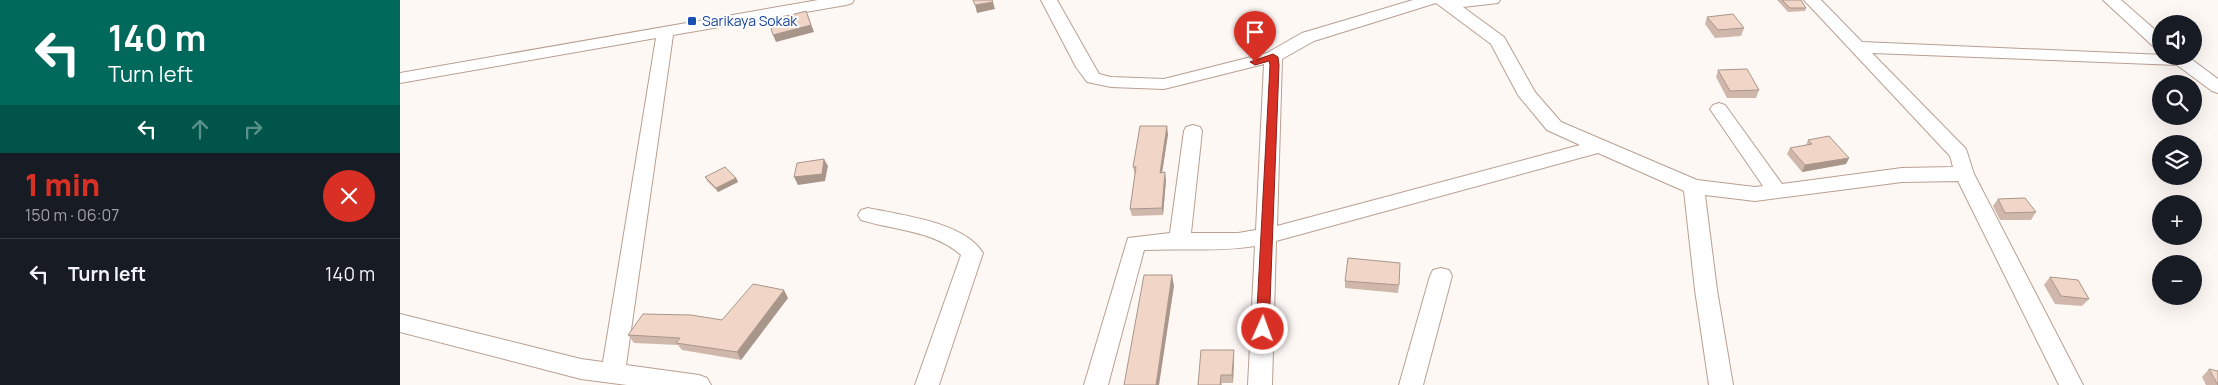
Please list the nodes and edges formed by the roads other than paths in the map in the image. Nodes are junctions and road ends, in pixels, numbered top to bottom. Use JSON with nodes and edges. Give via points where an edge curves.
{"nodes":[{"id":1,"x":846,"y":0,"type":"edge"},
{"id":2,"x":1049,"y":0,"type":"edge"},
{"id":3,"x":1492,"y":0,"type":"edge"},
{"id":4,"x":1812,"y":0,"type":"edge"},
{"id":5,"x":2111,"y":0,"type":"edge"},
{"id":6,"x":1440,"y":1,"type":"edge"},
{"id":7,"x":665,"y":32,"type":"junction"},
{"id":8,"x":2152,"y":36,"type":"edge"},
{"id":9,"x":1859,"y":47,"type":"junction"},
{"id":10,"x":1273,"y":57,"type":"junction"},
{"id":11,"x":2152,"y":57,"type":"edge"},
{"id":12,"x":2188,"y":65,"type":"edge"},
{"id":13,"x":400,"y":78,"type":"edge"},
{"id":14,"x":2218,"y":87,"type":"edge"},
{"id":15,"x":1719,"y":109,"type":"dead end"},
{"id":16,"x":1193,"y":131,"type":"dead end"},
{"id":17,"x":1599,"y":146,"type":"junction"},
{"id":18,"x":1964,"y":174,"type":"junction"},
{"id":19,"x":1694,"y":187,"type":"junction"},
{"id":20,"x":1777,"y":192,"type":"junction"},
{"id":21,"x":868,"y":216,"type":"dead end"},
{"id":22,"x":1267,"y":236,"type":"junction"},
{"id":23,"x":1180,"y":240,"type":"junction"},
{"id":24,"x":1441,"y":276,"type":"dead end"},
{"id":25,"x":400,"y":323,"type":"edge"},
{"id":26,"x":613,"y":373,"type":"junction"},
{"id":27,"x":699,"y":385,"type":"edge"},
{"id":28,"x":927,"y":385,"type":"edge"},
{"id":29,"x":1096,"y":385,"type":"edge"},
{"id":30,"x":1260,"y":385,"type":"edge"},
{"id":31,"x":1410,"y":385,"type":"edge"},
{"id":32,"x":1721,"y":385,"type":"edge"},
{"id":33,"x":2071,"y":385,"type":"edge"}],
"edges":[{"from":1,"to":7,"type":"street"},
{"from":2,"to":10,"type":"street","via":[[1093,78],[1164,84]]},
{"from":3,"to":6,"type":"street"},
{"from":4,"to":9,"type":"street"},
{"from":5,"to":8,"type":"street"},
{"from":6,"to":10,"type":"street","via":[[1308,37]]},
{"from":6,"to":17,"type":"street","via":[[1498,41],[1527,95],[1554,126]]},
{"from":7,"to":13,"type":"street"},
{"from":7,"to":26,"type":"street"},
{"from":9,"to":11,"type":"street"},
{"from":9,"to":18,"type":"street","via":[[1960,154]]},
{"from":10,"to":22,"type":"street"},
{"from":12,"to":14,"type":"street"},
{"from":15,"to":20,"type":"street"},
{"from":16,"to":23,"type":"street"},
{"from":17,"to":19,"type":"street"},
{"from":17,"to":22,"type":"street"},
{"from":18,"to":20,"type":"street","via":[[1902,175]]},
{"from":18,"to":33,"type":"street"},
{"from":19,"to":20,"type":"street","via":[[1755,194]]},
{"from":19,"to":32,"type":"street"},
{"from":21,"to":28,"type":"street","via":[[951,236],[972,253]]},
{"from":22,"to":23,"type":"street","via":[[1238,241]]},
{"from":22,"to":30,"type":"street"},
{"from":23,"to":29,"type":"street","via":[[1135,243]]},
{"from":24,"to":31,"type":"street"},
{"from":25,"to":26,"type":"street","via":[[581,369]]},
{"from":26,"to":27,"type":"street"}]}
